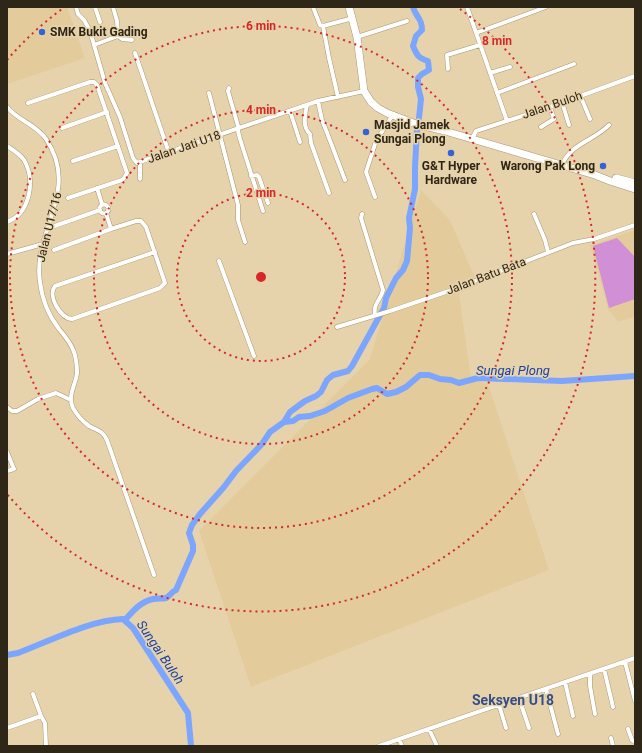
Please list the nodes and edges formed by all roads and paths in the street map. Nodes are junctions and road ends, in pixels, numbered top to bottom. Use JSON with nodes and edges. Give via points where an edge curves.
{"nodes":[{"id":1,"x":76,"y":7,"type":"edge"},
{"id":2,"x":95,"y":7,"type":"edge"},
{"id":3,"x":113,"y":7,"type":"edge"},
{"id":4,"x":313,"y":7,"type":"edge"},
{"id":5,"x":349,"y":7,"type":"edge"},
{"id":6,"x":467,"y":7,"type":"edge"},
{"id":7,"x":546,"y":7,"type":"edge"},
{"id":8,"x":353,"y":18,"type":"junction"},
{"id":9,"x":407,"y":21,"type":"dead end"},
{"id":10,"x":100,"y":22,"type":"dead end"},
{"id":11,"x":323,"y":26,"type":"junction"},
{"id":12,"x":476,"y":33,"type":"junction"},
{"id":13,"x":118,"y":36,"type":"junction"},
{"id":14,"x":357,"y":37,"type":"junction"},
{"id":15,"x":132,"y":40,"type":"dead end"},
{"id":16,"x":94,"y":45,"type":"junction"},
{"id":17,"x":480,"y":45,"type":"junction"},
{"id":18,"x":135,"y":53,"type":"dead end"},
{"id":19,"x":574,"y":64,"type":"dead end"},
{"id":20,"x":510,"y":67,"type":"dead end"},
{"id":21,"x":448,"y":69,"type":"dead end"},
{"id":22,"x":490,"y":73,"type":"junction"},
{"id":23,"x":635,"y":76,"type":"edge"},
{"id":24,"x":229,"y":88,"type":"dead end"},
{"id":25,"x":364,"y":90,"type":"junction"},
{"id":26,"x":209,"y":93,"type":"dead end"},
{"id":27,"x":497,"y":93,"type":"junction"},
{"id":28,"x":580,"y":95,"type":"junction"},
{"id":29,"x":338,"y":97,"type":"junction"},
{"id":30,"x":318,"y":101,"type":"junction"},
{"id":31,"x":562,"y":102,"type":"junction"},
{"id":32,"x":28,"y":103,"type":"dead end"},
{"id":33,"x":307,"y":105,"type":"junction"},
{"id":34,"x":7,"y":107,"type":"edge"},
{"id":35,"x":550,"y":107,"type":"junction"},
{"id":36,"x":290,"y":111,"type":"junction"},
{"id":37,"x":107,"y":112,"type":"junction"},
{"id":38,"x":392,"y":116,"type":"junction"},
{"id":39,"x":590,"y":119,"type":"dead end"},
{"id":40,"x":507,"y":121,"type":"junction"},
{"id":41,"x":569,"y":125,"type":"dead end"},
{"id":42,"x":609,"y":125,"type":"dead end"},
{"id":43,"x":541,"y":127,"type":"dead end"},
{"id":44,"x":62,"y":128,"type":"dead end"},
{"id":45,"x":238,"y":129,"type":"junction"},
{"id":46,"x":220,"y":135,"type":"junction"},
{"id":47,"x":472,"y":139,"type":"junction"},
{"id":48,"x":300,"y":142,"type":"dead end"},
{"id":49,"x":7,"y":146,"type":"edge"},
{"id":50,"x":118,"y":146,"type":"junction"},
{"id":51,"x":169,"y":152,"type":"junction"},
{"id":52,"x":73,"y":161,"type":"dead end"},
{"id":53,"x":140,"y":162,"type":"junction"},
{"id":54,"x":562,"y":165,"type":"junction"},
{"id":55,"x":251,"y":176,"type":"junction"},
{"id":56,"x":602,"y":177,"type":"junction"},
{"id":57,"x":140,"y":178,"type":"dead end"},
{"id":58,"x":344,"y":180,"type":"dead end"},
{"id":59,"x":635,"y":183,"type":"edge"},
{"id":60,"x":97,"y":188,"type":"junction"},
{"id":61,"x":635,"y":189,"type":"edge"},
{"id":62,"x":329,"y":193,"type":"dead end"},
{"id":63,"x":375,"y":197,"type":"dead end"},
{"id":64,"x":68,"y":198,"type":"dead end"},
{"id":65,"x":268,"y":203,"type":"dead end"},
{"id":66,"x":102,"y":204,"type":"junction"},
{"id":67,"x":100,"y":210,"type":"junction"},
{"id":68,"x":263,"y":211,"type":"dead end"},
{"id":69,"x":106,"y":213,"type":"junction"},
{"id":70,"x":362,"y":214,"type":"dead end"},
{"id":71,"x":534,"y":214,"type":"dead end"},
{"id":72,"x":7,"y":222,"type":"edge"},
{"id":73,"x":635,"y":225,"type":"edge"},
{"id":74,"x":49,"y":228,"type":"junction"},
{"id":75,"x":111,"y":229,"type":"junction"},
{"id":76,"x":245,"y":242,"type":"dead end"},
{"id":77,"x":43,"y":244,"type":"junction"},
{"id":78,"x":54,"y":250,"type":"dead end"},
{"id":79,"x":155,"y":252,"type":"junction"},
{"id":80,"x":548,"y":252,"type":"junction"},
{"id":81,"x":7,"y":254,"type":"edge"},
{"id":82,"x":219,"y":261,"type":"dead end"},
{"id":83,"x":375,"y":315,"type":"junction"},
{"id":84,"x":337,"y":326,"type":"dead end"},
{"id":85,"x":254,"y":356,"type":"dead end"},
{"id":86,"x":71,"y":400,"type":"junction"},
{"id":87,"x":7,"y":407,"type":"edge"},
{"id":88,"x":7,"y":452,"type":"edge"},
{"id":89,"x":7,"y":471,"type":"edge"},
{"id":90,"x":154,"y":574,"type":"dead end"},
{"id":91,"x":635,"y":658,"type":"edge"},
{"id":92,"x":625,"y":662,"type":"junction"},
{"id":93,"x":604,"y":669,"type":"junction"},
{"id":94,"x":590,"y":674,"type":"junction"},
{"id":95,"x":565,"y":682,"type":"junction"},
{"id":96,"x":546,"y":689,"type":"junction"},
{"id":97,"x":33,"y":694,"type":"dead end"},
{"id":98,"x":519,"y":698,"type":"junction"},
{"id":99,"x":635,"y":701,"type":"edge"},
{"id":100,"x":499,"y":705,"type":"junction"},
{"id":101,"x":613,"y":707,"type":"dead end"},
{"id":102,"x":595,"y":714,"type":"dead end"},
{"id":103,"x":41,"y":716,"type":"junction"},
{"id":104,"x":573,"y":716,"type":"dead end"},
{"id":105,"x":7,"y":728,"type":"edge"},
{"id":106,"x":506,"y":728,"type":"dead end"},
{"id":107,"x":529,"y":728,"type":"dead end"},
{"id":108,"x":429,"y":729,"type":"junction"},
{"id":109,"x":628,"y":729,"type":"dead end"},
{"id":110,"x":558,"y":734,"type":"dead end"},
{"id":111,"x":611,"y":738,"type":"dead end"},
{"id":112,"x":399,"y":739,"type":"junction"},
{"id":113,"x":635,"y":742,"type":"edge"},
{"id":114,"x":46,"y":746,"type":"edge"},
{"id":115,"x":379,"y":746,"type":"edge"},
{"id":116,"x":402,"y":746,"type":"edge"},
{"id":117,"x":437,"y":746,"type":"edge"},
{"id":118,"x":613,"y":746,"type":"edge"}],
"edges":[{"from":1,"to":16,"type":"street","name":"Jalan Jati U18","via":[[90,31]]},
{"from":2,"to":10,"type":"street"},
{"from":3,"to":13,"type":"street"},
{"from":4,"to":11,"type":"street","via":[[320,25]]},
{"from":5,"to":8,"type":"highway"},
{"from":6,"to":12,"type":"street"},
{"from":7,"to":12,"type":"street"},
{"from":8,"to":11,"type":"street"},
{"from":8,"to":14,"type":"highway"},
{"from":9,"to":14,"type":"street"},
{"from":11,"to":29,"type":"street"},
{"from":12,"to":17,"type":"street"},
{"from":13,"to":15,"type":"street"},
{"from":13,"to":16,"type":"street"},
{"from":14,"to":25,"type":"highway"},
{"from":16,"to":53,"type":"street","name":"Jalan Jati U18","via":[[133,158],[137,163]]},
{"from":17,"to":21,"type":"street","via":[[447,55]]},
{"from":17,"to":22,"type":"street"},
{"from":18,"to":51,"type":"street"},
{"from":19,"to":27,"type":"street"},
{"from":20,"to":22,"type":"street"},
{"from":22,"to":27,"type":"street"},
{"from":23,"to":28,"type":"street","name":"Jalan Buloh"},
{"from":24,"to":45,"type":"street"},
{"from":25,"to":29,"type":"street","name":"Jalan Jati U18"},
{"from":25,"to":38,"type":"highway","via":[[374,105]]},
{"from":26,"to":46,"type":"street"},
{"from":27,"to":40,"type":"street"},
{"from":28,"to":31,"type":"street","name":"Jalan Buloh"},
{"from":28,"to":39,"type":"street"},
{"from":29,"to":30,"type":"street","name":"Jalan Jati U18"},
{"from":30,"to":33,"type":"street","name":"Jalan Jati U18"},
{"from":30,"to":58,"type":"street","via":[[322,120]]},
{"from":31,"to":35,"type":"street","name":"Jalan Buloh"},
{"from":31,"to":41,"type":"street"},
{"from":32,"to":37,"type":"street","via":[[94,82]]},
{"from":33,"to":36,"type":"street","name":"Jalan Jati U18"},
{"from":33,"to":62,"type":"street","via":[[305,127],[310,134]]},
{"from":34,"to":74,"type":"street","name":"Jalan U17/16","via":[[46,138],[52,149],[59,185]]},
{"from":35,"to":40,"type":"street","name":"Jalan Buloh"},
{"from":35,"to":43,"type":"street","via":[[554,119]]},
{"from":36,"to":45,"type":"street","name":"Jalan Jati U18"},
{"from":36,"to":48,"type":"street"},
{"from":37,"to":44,"type":"street"},
{"from":37,"to":50,"type":"street"},
{"from":38,"to":47,"type":"highway"},
{"from":38,"to":63,"type":"street","via":[[376,141],[366,172]]},
{"from":40,"to":47,"type":"street","name":"Jalan Buloh","via":[[476,131]]},
{"from":42,"to":54,"type":"street","via":[[567,155]]},
{"from":45,"to":46,"type":"street","name":"Jalan Jati U18"},
{"from":45,"to":55,"type":"street"},
{"from":46,"to":51,"type":"street","name":"Jalan Jati U18"},
{"from":46,"to":76,"type":"street"},
{"from":47,"to":54,"type":"highway"},
{"from":49,"to":72,"type":"street","via":[[23,159],[30,181],[23,210]]},
{"from":50,"to":52,"type":"street"},
{"from":50,"to":60,"type":"street","via":[[126,176],[122,180]]},
{"from":51,"to":53,"type":"street","name":"Jalan Jati U18"},
{"from":53,"to":57,"type":"street"},
{"from":54,"to":56,"type":"highway"},
{"from":55,"to":65,"type":"street","via":[[259,177]]},
{"from":55,"to":68,"type":"street"},
{"from":56,"to":59,"type":"highway"},
{"from":56,"to":61,"type":"highway"},
{"from":60,"to":64,"type":"street"},
{"from":60,"to":66,"type":"street"},
{"from":66,"to":67,"type":"street"},
{"from":66,"to":69,"type":"street","via":[[108,206],[109,210]]},
{"from":67,"to":69,"type":"street"},
{"from":67,"to":74,"type":"street"},
{"from":69,"to":75,"type":"street"},
{"from":70,"to":83,"type":"street","via":[[361,218],[383,290],[375,306]]},
{"from":71,"to":80,"type":"street"},
{"from":73,"to":80,"type":"street","name":"Jalan Batu Bata","via":[[594,239],[573,242]]},
{"from":74,"to":77,"type":"street","name":"Jalan U17/16"},
{"from":75,"to":78,"type":"street"},
{"from":75,"to":79,"type":"street","via":[[141,221],[146,227]]},
{"from":77,"to":81,"type":"street"},
{"from":77,"to":86,"type":"street","name":"Jalan U17/16","via":[[39,274],[41,292],[48,312],[74,350],[76,361],[77,373]]},
{"from":79,"to":79,"type":"street","via":[[165,283],[160,288],[72,319],[65,317],[56,305],[52,293],[55,286]]},
{"from":80,"to":83,"type":"street","name":"Jalan Batu Bata","via":[[464,285]]},
{"from":82,"to":85,"type":"street"},
{"from":83,"to":84,"type":"street","name":"Jalan Batu Bata"},
{"from":86,"to":87,"type":"street","via":[[56,393],[38,399],[17,411]]},
{"from":86,"to":90,"type":"street","via":[[83,421],[100,430],[107,440]]},
{"from":88,"to":89,"type":"street","via":[[14,469]]},
{"from":91,"to":92,"type":"street"},
{"from":92,"to":93,"type":"street"},
{"from":92,"to":99,"type":"street"},
{"from":93,"to":94,"type":"street"},
{"from":93,"to":101,"type":"street"},
{"from":94,"to":95,"type":"street"},
{"from":94,"to":102,"type":"street"},
{"from":95,"to":96,"type":"street"},
{"from":95,"to":104,"type":"street"},
{"from":96,"to":98,"type":"street"},
{"from":96,"to":110,"type":"street"},
{"from":97,"to":103,"type":"street"},
{"from":98,"to":100,"type":"street"},
{"from":98,"to":107,"type":"street"},
{"from":100,"to":106,"type":"street"},
{"from":100,"to":108,"type":"street"},
{"from":103,"to":105,"type":"street"},
{"from":103,"to":114,"type":"street","via":[[45,723]]},
{"from":108,"to":112,"type":"street"},
{"from":108,"to":117,"type":"street"},
{"from":109,"to":113,"type":"street"},
{"from":111,"to":118,"type":"street"},
{"from":112,"to":115,"type":"street"},
{"from":112,"to":116,"type":"street"}]}
